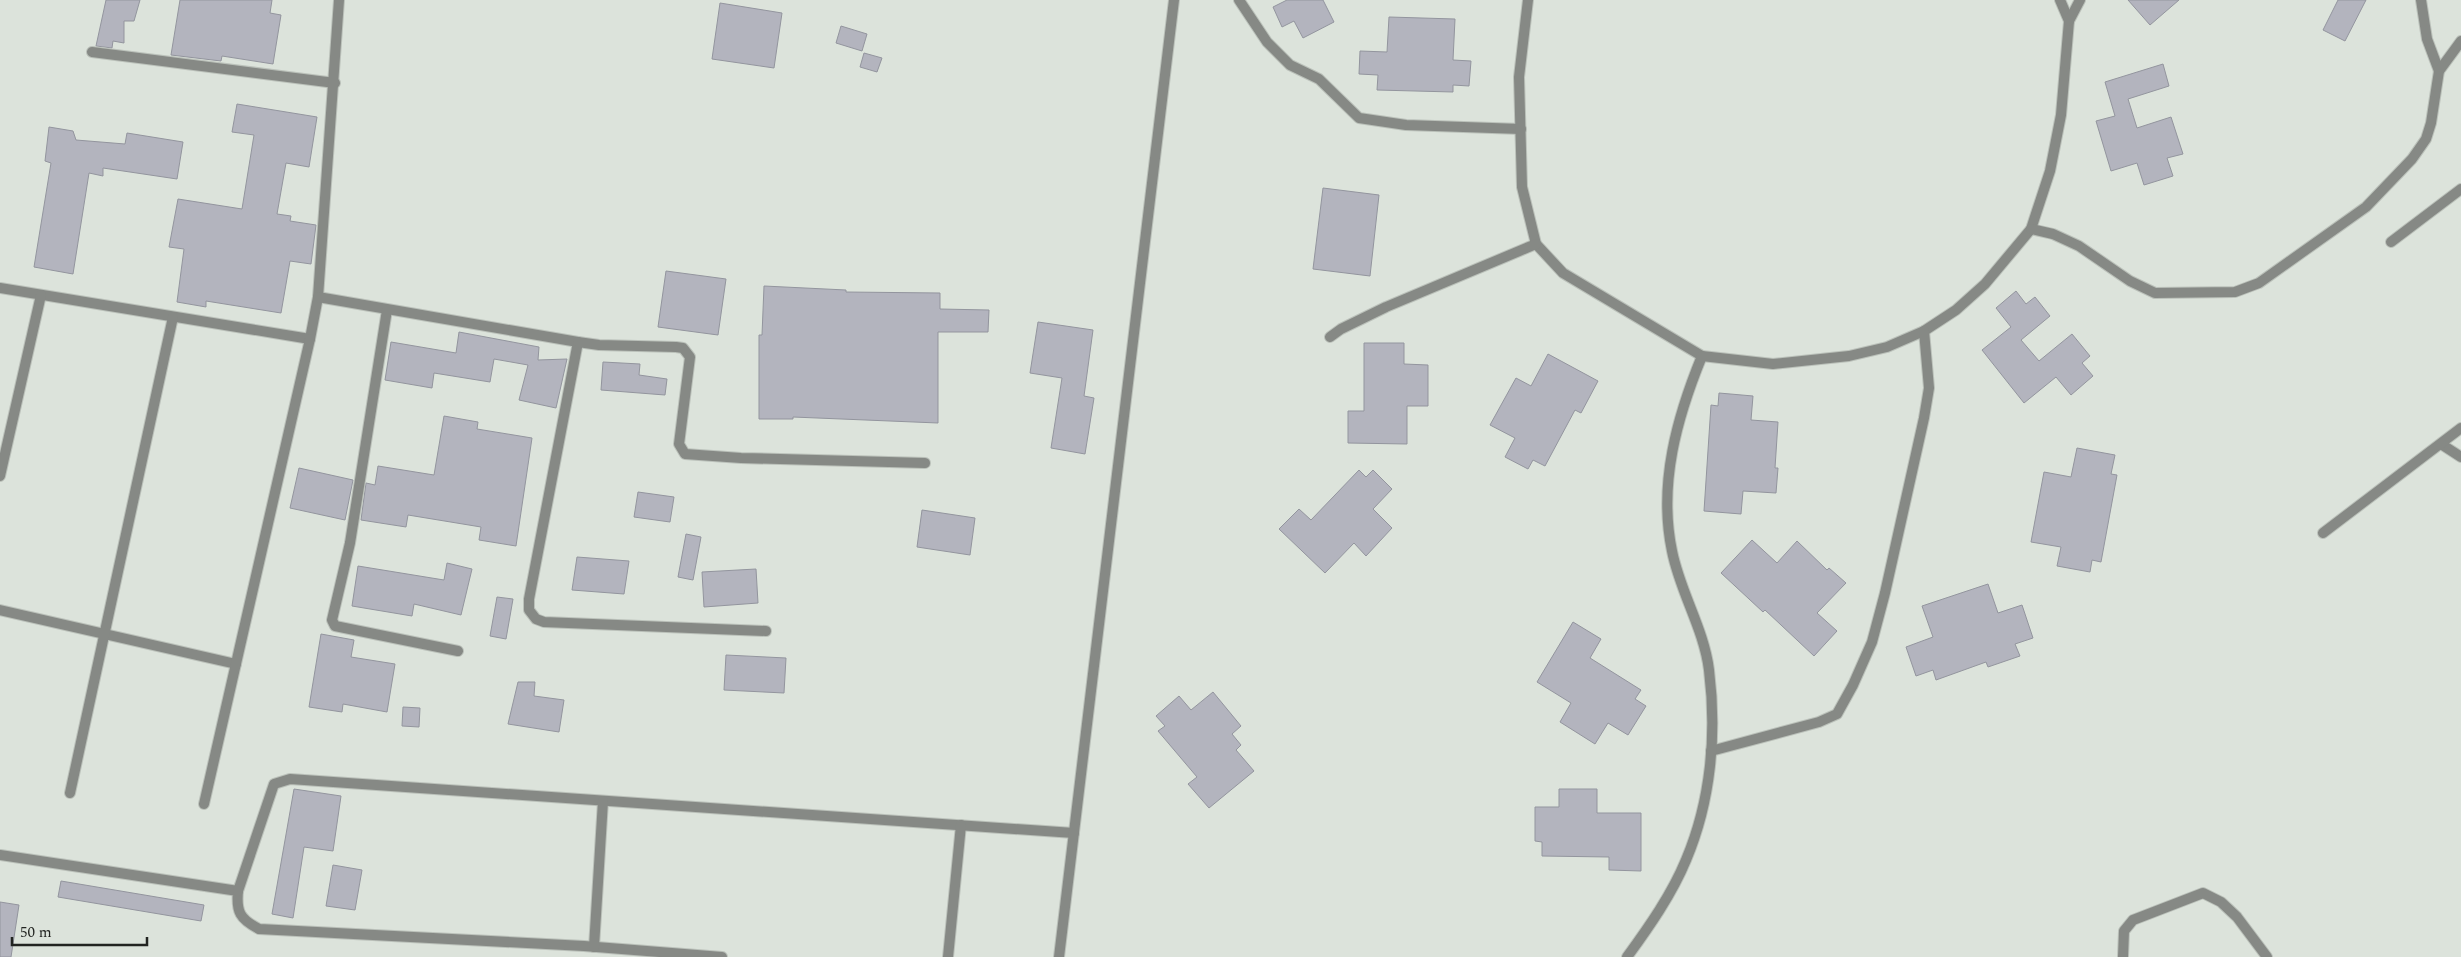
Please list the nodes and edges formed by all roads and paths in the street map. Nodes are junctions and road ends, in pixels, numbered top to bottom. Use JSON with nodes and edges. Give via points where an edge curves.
{"nodes":[{"id":1,"x":339,"y":0,"type":"edge"},
{"id":2,"x":1174,"y":0,"type":"edge"},
{"id":3,"x":1239,"y":0,"type":"edge"},
{"id":4,"x":1528,"y":0,"type":"edge"},
{"id":5,"x":2060,"y":0,"type":"edge"},
{"id":6,"x":2080,"y":0,"type":"edge"},
{"id":7,"x":2421,"y":0,"type":"edge"},
{"id":8,"x":2069,"y":21,"type":"junction"},
{"id":9,"x":2461,"y":41,"type":"edge"},
{"id":10,"x":92,"y":52,"type":"dead end"},
{"id":11,"x":2439,"y":71,"type":"junction"},
{"id":12,"x":335,"y":83,"type":"junction"},
{"id":13,"x":1520,"y":129,"type":"junction"},
{"id":14,"x":2461,"y":189,"type":"edge"},
{"id":15,"x":2030,"y":229,"type":"junction"},
{"id":16,"x":2391,"y":242,"type":"dead end"},
{"id":17,"x":1536,"y":244,"type":"junction"},
{"id":18,"x":0,"y":288,"type":"edge"},
{"id":19,"x":41,"y":295,"type":"junction"},
{"id":20,"x":318,"y":298,"type":"junction"},
{"id":21,"x":387,"y":310,"type":"junction"},
{"id":22,"x":173,"y":317,"type":"junction"},
{"id":23,"x":1924,"y":331,"type":"junction"},
{"id":24,"x":1330,"y":337,"type":"dead end"},
{"id":25,"x":310,"y":339,"type":"junction"},
{"id":26,"x":578,"y":342,"type":"junction"},
{"id":27,"x":1702,"y":356,"type":"junction"},
{"id":28,"x":2461,"y":428,"type":"edge"},
{"id":29,"x":2441,"y":444,"type":"junction"},
{"id":30,"x":2461,"y":458,"type":"edge"},
{"id":31,"x":925,"y":463,"type":"dead end"},
{"id":32,"x":0,"y":476,"type":"edge"},
{"id":33,"x":2322,"y":533,"type":"dead end"},
{"id":34,"x":0,"y":610,"type":"edge"},
{"id":35,"x":766,"y":631,"type":"dead end"},
{"id":36,"x":103,"y":634,"type":"junction"},
{"id":37,"x":458,"y":651,"type":"dead end"},
{"id":38,"x":236,"y":664,"type":"junction"},
{"id":39,"x":1711,"y":751,"type":"junction"},
{"id":40,"x":70,"y":793,"type":"dead end"},
{"id":41,"x":603,"y":801,"type":"junction"},
{"id":42,"x":204,"y":804,"type":"dead end"},
{"id":43,"x":961,"y":825,"type":"junction"},
{"id":44,"x":1074,"y":833,"type":"junction"},
{"id":45,"x":0,"y":855,"type":"edge"},
{"id":46,"x":238,"y":891,"type":"junction"},
{"id":47,"x":594,"y":947,"type":"junction"},
{"id":48,"x":693,"y":956,"type":"edge"},
{"id":49,"x":722,"y":957,"type":"edge"},
{"id":50,"x":948,"y":957,"type":"edge"},
{"id":51,"x":1060,"y":957,"type":"edge"},
{"id":52,"x":1628,"y":957,"type":"edge"},
{"id":53,"x":2123,"y":957,"type":"edge"},
{"id":54,"x":2267,"y":957,"type":"edge"}],
"edges":[{"from":1,"to":12,"type":"street"},
{"from":2,"to":44,"type":"street"},
{"from":3,"to":13,"type":"street","via":[[1267,42],[1290,65],[1319,79],[1359,118],[1406,125]]},
{"from":4,"to":13,"type":"street","via":[[1519,78]]},
{"from":5,"to":8,"type":"street"},
{"from":6,"to":8,"type":"street"},
{"from":7,"to":11,"type":"street","via":[[2427,39]]},
{"from":8,"to":15,"type":"street","via":[[2061,116],[2050,171]]},
{"from":9,"to":11,"type":"street"},
{"from":10,"to":12,"type":"street"},
{"from":11,"to":15,"type":"street","via":[[2426,139],[2412,159],[2366,208],[2259,283],[2235,292],[2155,293],[2130,281],[2079,246],[2053,234]]},
{"from":12,"to":20,"type":"street"},
{"from":13,"to":17,"type":"street","via":[[1522,187]]},
{"from":14,"to":16,"type":"street"},
{"from":15,"to":23,"type":"street","via":[[1984,284],[1956,310]]},
{"from":17,"to":24,"type":"street","via":[[1386,307]]},
{"from":17,"to":27,"type":"street","via":[[1563,273]]},
{"from":18,"to":19,"type":"street"},
{"from":19,"to":22,"type":"street"},
{"from":19,"to":32,"type":"street"},
{"from":20,"to":21,"type":"street"},
{"from":20,"to":25,"type":"street"},
{"from":21,"to":26,"type":"street"},
{"from":21,"to":37,"type":"street","via":[[350,543],[332,620],[335,626],[361,633]]},
{"from":22,"to":25,"type":"street"},
{"from":22,"to":36,"type":"street"},
{"from":23,"to":27,"type":"street","via":[[1887,347],[1801,362],[1773,364]]},
{"from":23,"to":39,"type":"street","via":[[1928,388],[1924,418],[1879,618],[1853,685],[1837,714],[1819,722]]},
{"from":25,"to":38,"type":"street"},
{"from":26,"to":31,"type":"street","via":[[676,347],[687,351],[690,357],[679,444],[684,454]]},
{"from":26,"to":35,"type":"street","via":[[528,610],[544,622]]},
{"from":27,"to":39,"type":"street","via":[[1675,433],[1668,474],[1668,516],[1672,551],[1709,669]]},
{"from":28,"to":29,"type":"street"},
{"from":29,"to":30,"type":"street"},
{"from":29,"to":33,"type":"street"},
{"from":34,"to":36,"type":"street"},
{"from":36,"to":38,"type":"street"},
{"from":36,"to":40,"type":"street"},
{"from":38,"to":42,"type":"street"},
{"from":39,"to":52,"type":"street","via":[[1700,818],[1686,861],[1651,925]]},
{"from":41,"to":43,"type":"street"},
{"from":41,"to":46,"type":"street","via":[[290,780],[274,784]]},
{"from":41,"to":47,"type":"street"},
{"from":43,"to":44,"type":"street"},
{"from":43,"to":50,"type":"street"},
{"from":44,"to":51,"type":"street"},
{"from":45,"to":46,"type":"street"},
{"from":46,"to":47,"type":"street","via":[[237,907],[249,924],[259,929]]},
{"from":47,"to":48,"type":"street"},
{"from":48,"to":49,"type":"street"},
{"from":53,"to":54,"type":"street","via":[[2124,931],[2133,920],[2202,893],[2221,902]]}]}
